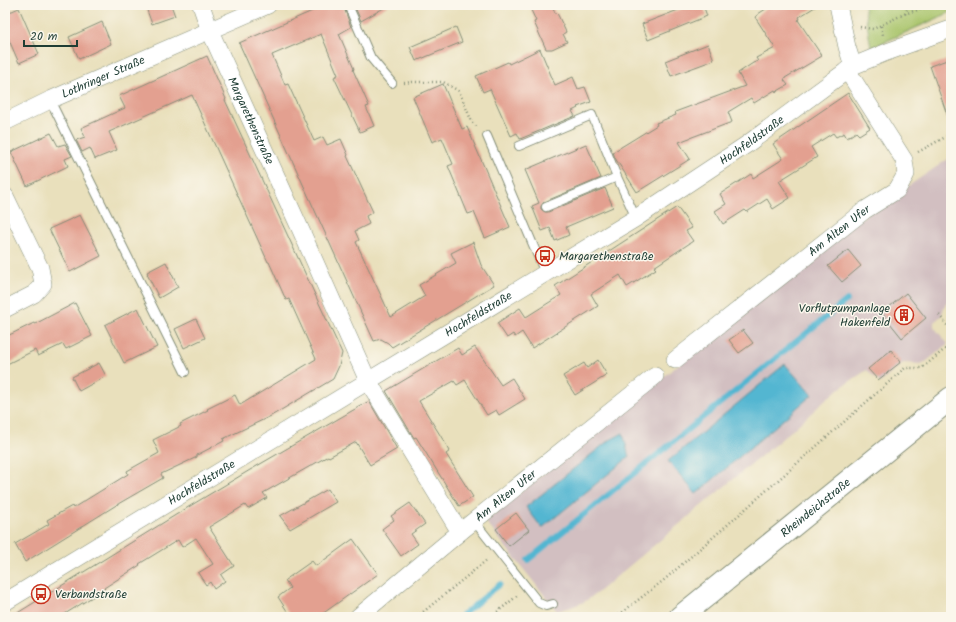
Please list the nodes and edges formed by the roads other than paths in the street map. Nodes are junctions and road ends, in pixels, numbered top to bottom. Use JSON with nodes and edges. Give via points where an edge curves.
{"nodes":[{"id":1,"x":201,"y":5,"type":"edge"},
{"id":2,"x":268,"y":5,"type":"edge"},
{"id":3,"x":348,"y":5,"type":"edge"},
{"id":4,"x":838,"y":5,"type":"edge"},
{"id":5,"x":951,"y":29,"type":"edge"},
{"id":6,"x":210,"y":30,"type":"junction"},
{"id":7,"x":850,"y":68,"type":"junction"},
{"id":8,"x":392,"y":83,"type":"road end"},
{"id":9,"x":50,"y":100,"type":"junction"},
{"id":10,"x":5,"y":122,"type":"edge"},
{"id":11,"x":487,"y":136,"type":"road end"},
{"id":12,"x":519,"y":146,"type":"dead end"},
{"id":13,"x":617,"y":177,"type":"junction"},
{"id":14,"x":5,"y":196,"type":"edge"},
{"id":15,"x":546,"y":207,"type":"dead end"},
{"id":16,"x":636,"y":218,"type":"junction"},
{"id":17,"x":544,"y":273,"type":"junction"},
{"id":18,"x":5,"y":309,"type":"edge"},
{"id":19,"x":675,"y":360,"type":"dead end"},
{"id":20,"x":184,"y":372,"type":"dead end"},
{"id":21,"x":655,"y":376,"type":"dead end"},
{"id":22,"x":368,"y":381,"type":"junction"},
{"id":23,"x":951,"y":398,"type":"edge"},
{"id":24,"x":474,"y":521,"type":"junction"},
{"id":25,"x":460,"y":532,"type":"junction"},
{"id":26,"x":5,"y":602,"type":"edge"},
{"id":27,"x":553,"y":604,"type":"dead end"},
{"id":28,"x":358,"y":617,"type":"edge"},
{"id":29,"x":680,"y":617,"type":"edge"}],
"edges":[{"from":1,"to":6,"type":"street","name":"Margarethenstraße"},
{"from":2,"to":6,"type":"street","name":"Lothringer Straße"},
{"from":3,"to":8,"type":"lane","via":[[371,58]]},
{"from":4,"to":7,"type":"street"},
{"from":5,"to":7,"type":"street","name":"Hochfeldstraße"},
{"from":6,"to":9,"type":"street","name":"Lothringer Straße"},
{"from":6,"to":22,"type":"street","name":"Margarethenstraße"},
{"from":7,"to":16,"type":"street","name":"Hochfeldstraße","via":[[746,145]]},
{"from":7,"to":19,"type":"street","name":"Am Alten Ufer","via":[[904,160],[906,174],[897,190],[865,210]]},
{"from":9,"to":10,"type":"street","name":"Lothringer Straße"},
{"from":9,"to":20,"type":"lane"},
{"from":11,"to":17,"type":"lane"},
{"from":12,"to":13,"type":"lane","via":[[592,115]]},
{"from":13,"to":15,"type":"lane"},
{"from":13,"to":16,"type":"lane"},
{"from":14,"to":18,"type":"street","via":[[40,268],[43,284],[34,294]]},
{"from":16,"to":17,"type":"street","name":"Hochfeldstraße"},
{"from":17,"to":22,"type":"street","name":"Hochfeldstraße"},
{"from":21,"to":24,"type":"street","name":"Am Alten Ufer"},
{"from":22,"to":25,"type":"street","name":"Margarethenstraße"},
{"from":22,"to":26,"type":"street","name":"Hochfeldstraße"},
{"from":23,"to":29,"type":"main road","name":"Rheindeichstraße"},
{"from":24,"to":25,"type":"street","name":"Am Alten Ufer"},
{"from":24,"to":27,"type":"lane","via":[[539,603],[546,606]]},
{"from":25,"to":28,"type":"street","name":"Am Alten Ufer"}]}
